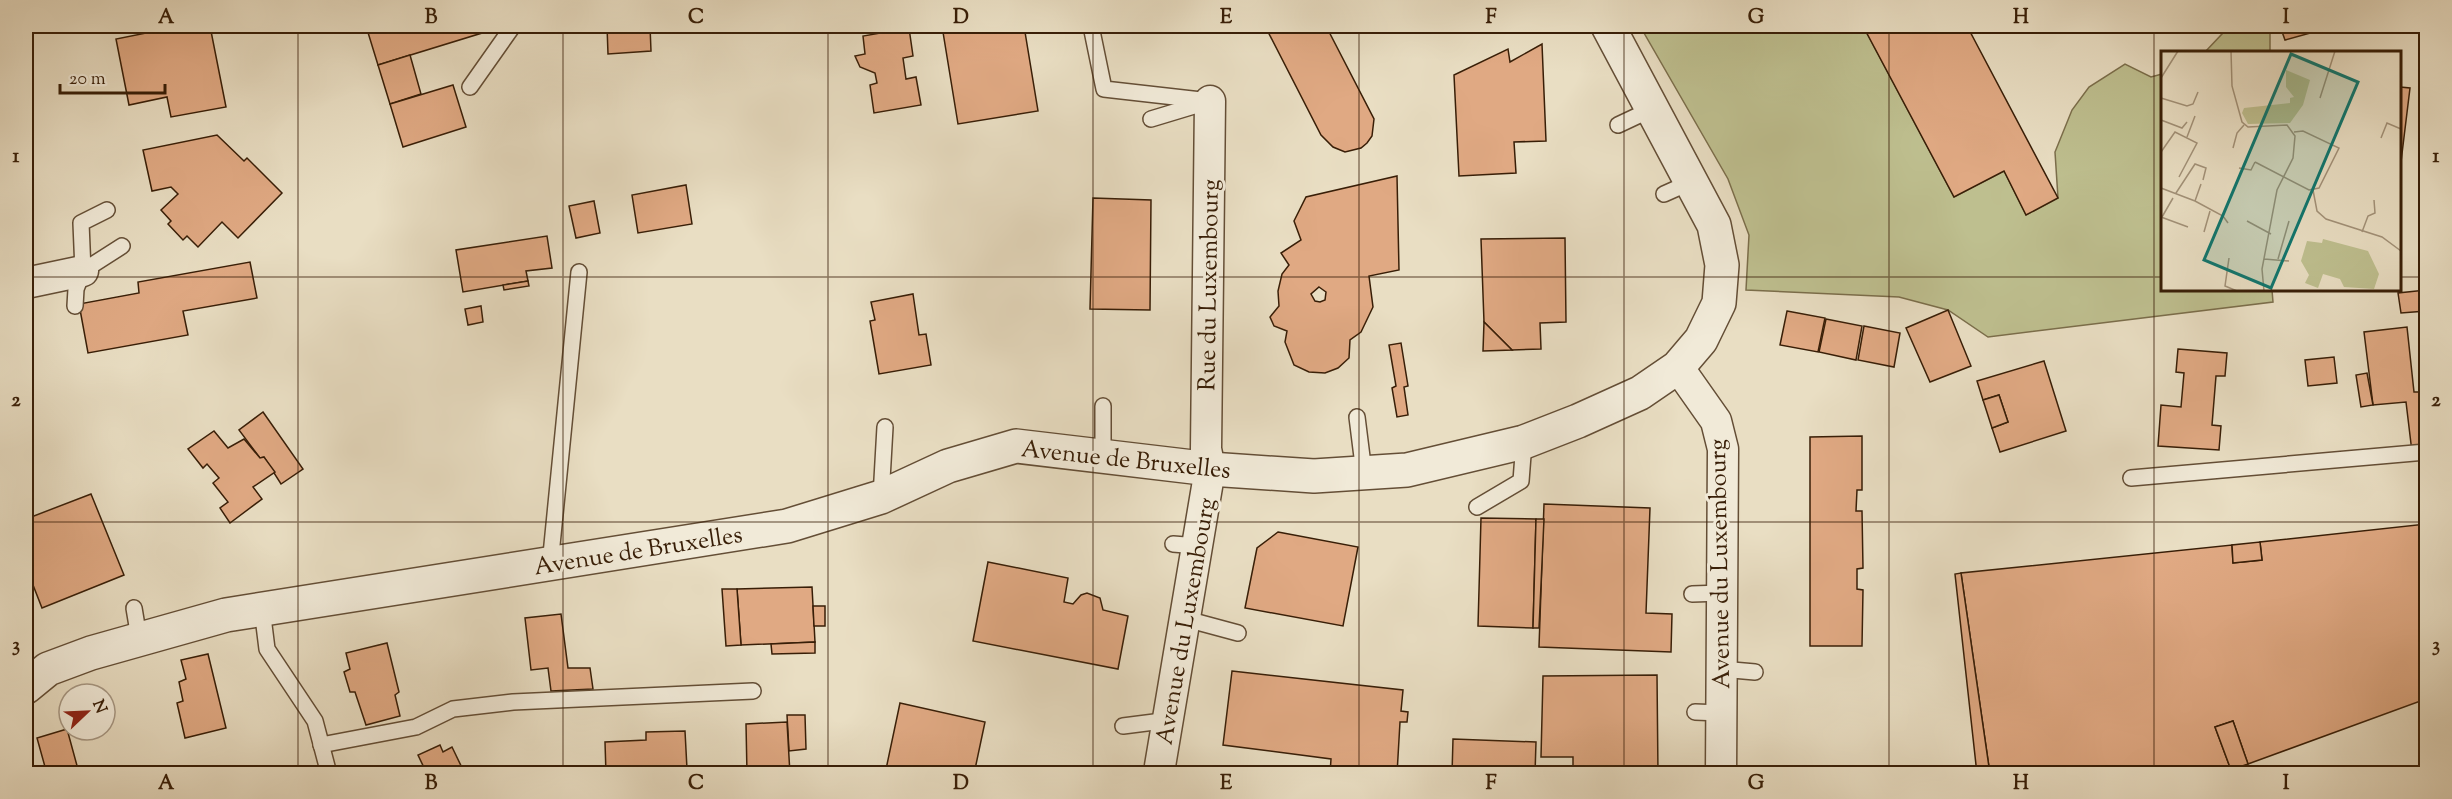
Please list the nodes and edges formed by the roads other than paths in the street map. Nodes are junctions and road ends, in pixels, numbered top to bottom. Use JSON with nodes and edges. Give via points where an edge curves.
{"nodes":[{"id":1,"x":513,"y":26,"type":"edge"},
{"id":2,"x":1091,"y":26,"type":"edge"},
{"id":3,"x":1608,"y":26,"type":"edge"},
{"id":4,"x":470,"y":87,"type":"dead end"},
{"id":5,"x":1210,"y":101,"type":"junction"},
{"id":6,"x":1652,"y":109,"type":"junction"},
{"id":7,"x":1151,"y":119,"type":"dead end"},
{"id":8,"x":1618,"y":125,"type":"dead end"},
{"id":9,"x":107,"y":210,"type":"dead end"},
{"id":10,"x":122,"y":246,"type":"dead end"},
{"id":11,"x":83,"y":271,"type":"junction"},
{"id":12,"x":579,"y":272,"type":"dead end"},
{"id":13,"x":26,"y":283,"type":"edge"},
{"id":14,"x":75,"y":306,"type":"dead end"},
{"id":15,"x":1678,"y":367,"type":"junction"},
{"id":16,"x":1103,"y":406,"type":"dead end"},
{"id":17,"x":1357,"y":417,"type":"dead end"},
{"id":18,"x":885,"y":427,"type":"dead end"},
{"id":19,"x":1524,"y":442,"type":"junction"},
{"id":20,"x":2427,"y":452,"type":"edge"},
{"id":21,"x":1103,"y":455,"type":"junction"},
{"id":22,"x":1210,"y":469,"type":"junction"},
{"id":23,"x":1364,"y":473,"type":"junction"},
{"id":24,"x":2131,"y":478,"type":"dead end"},
{"id":25,"x":881,"y":497,"type":"junction"},
{"id":26,"x":1477,"y":507,"type":"dead end"},
{"id":27,"x":550,"y":565,"type":"junction"},
{"id":28,"x":1722,"y":593,"type":"junction"},
{"id":29,"x":1692,"y":594,"type":"dead end"},
{"id":30,"x":262,"y":609,"type":"junction"},
{"id":31,"x":1186,"y":619,"type":"junction"},
{"id":32,"x":1238,"y":633,"type":"dead end"},
{"id":33,"x":1721,"y":669,"type":"junction"},
{"id":34,"x":1755,"y":672,"type":"dead end"},
{"id":35,"x":26,"y":687,"type":"edge"},
{"id":36,"x":753,"y":691,"type":"dead end"},
{"id":37,"x":1170,"y":720,"type":"junction"},
{"id":38,"x":1123,"y":726,"type":"dead end"},
{"id":39,"x":321,"y":745,"type":"junction"},
{"id":40,"x":329,"y":774,"type":"edge"},
{"id":41,"x":1162,"y":774,"type":"edge"},
{"id":42,"x":1721,"y":774,"type":"edge"}],
"edges":[{"from":1,"to":4,"type":"lane"},
{"from":2,"to":5,"type":"lane","via":[[1104,89]]},
{"from":3,"to":6,"type":"street","name":"Avenue de Bruxelles"},
{"from":5,"to":7,"type":"lane"},
{"from":5,"to":22,"type":"street","name":"Rue du Luxembourg","via":[[1215,350],[1206,449]]},
{"from":6,"to":8,"type":"lane"},
{"from":6,"to":15,"type":"street","name":"Avenue de Bruxelles","via":[[1678,188],[1714,225],[1722,265],[1719,303],[1701,340]]},
{"from":9,"to":11,"type":"lane","via":[[81,223]]},
{"from":10,"to":11,"type":"lane"},
{"from":11,"to":13,"type":"street"},
{"from":11,"to":14,"type":"lane"},
{"from":12,"to":27,"type":"lane"},
{"from":15,"to":19,"type":"street","name":"Avenue de Bruxelles","via":[[1640,393]]},
{"from":15,"to":28,"type":"street","name":"Avenue du Luxembourg","via":[[1716,421],[1723,449]]},
{"from":16,"to":21,"type":"lane"},
{"from":17,"to":23,"type":"lane"},
{"from":18,"to":25,"type":"lane"},
{"from":19,"to":23,"type":"street","name":"Avenue de Bruxelles","via":[[1469,447],[1407,470]]},
{"from":19,"to":26,"type":"lane","via":[[1521,481]]},
{"from":20,"to":24,"type":"lane"},
{"from":21,"to":22,"type":"street","name":"Avenue de Bruxelles"},
{"from":21,"to":25,"type":"street","name":"Avenue de Bruxelles","via":[[1016,446],[948,466]]},
{"from":22,"to":23,"type":"street","name":"Avenue de Bruxelles","via":[[1314,476]]},
{"from":22,"to":31,"type":"street","name":"Avenue du Luxembourg","via":[[1185,545]]},
{"from":25,"to":27,"type":"street","name":"Avenue de Bruxelles","via":[[787,526]]},
{"from":27,"to":30,"type":"street","name":"Avenue de Bruxelles"},
{"from":28,"to":29,"type":"lane"},
{"from":28,"to":33,"type":"street","name":"Avenue du Luxembourg"},
{"from":30,"to":35,"type":"street","name":"Avenue de Bruxelles","via":[[136,623],[48,669]]},
{"from":30,"to":39,"type":"lane","via":[[267,649],[315,721]]},
{"from":31,"to":32,"type":"lane"},
{"from":31,"to":37,"type":"street","name":"Avenue du Luxembourg"},
{"from":33,"to":34,"type":"lane"},
{"from":33,"to":42,"type":"street","name":"Avenue du Luxembourg","via":[[1708,713]]},
{"from":36,"to":39,"type":"lane","via":[[513,702],[453,709],[416,727]]},
{"from":37,"to":38,"type":"lane"},
{"from":37,"to":41,"type":"street","name":"Avenue du Luxembourg","via":[[1160,766]]},
{"from":39,"to":40,"type":"lane"}]}
